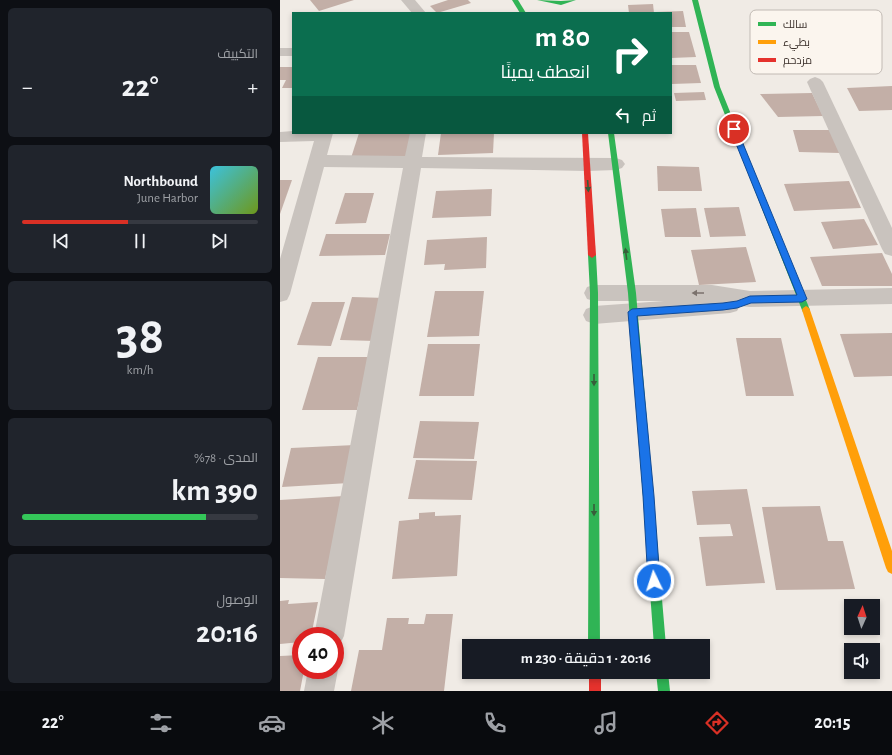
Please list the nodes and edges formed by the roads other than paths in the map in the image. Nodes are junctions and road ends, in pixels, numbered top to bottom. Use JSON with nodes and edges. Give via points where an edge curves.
{"nodes":[{"id":1,"x":408,"y":0,"type":"edge"},
{"id":2,"x":515,"y":0,"type":"edge"},
{"id":3,"x":573,"y":0,"type":"edge"},
{"id":4,"x":577,"y":0,"type":"edge"},
{"id":5,"x":695,"y":0,"type":"edge"},
{"id":6,"x":538,"y":2,"type":"edge"},
{"id":7,"x":570,"y":9,"type":"dead end"},
{"id":8,"x":418,"y":12,"type":"edge"},
{"id":9,"x":523,"y":12,"type":"edge"},
{"id":10,"x":280,"y":52,"type":"edge"},
{"id":11,"x":292,"y":52,"type":"edge"},
{"id":12,"x":815,"y":82,"type":"dead end"},
{"id":13,"x":325,"y":134,"type":"edge"},
{"id":14,"x":418,"y":134,"type":"edge"},
{"id":15,"x":585,"y":134,"type":"edge"},
{"id":16,"x":611,"y":134,"type":"edge"},
{"id":17,"x":280,"y":137,"type":"edge"},
{"id":18,"x":318,"y":160,"type":"junction"},
{"id":19,"x":412,"y":162,"type":"junction"},
{"id":20,"x":616,"y":164,"type":"junction"},
{"id":21,"x":587,"y":165,"type":"junction"},
{"id":22,"x":892,"y":248,"type":"edge"},
{"id":23,"x":594,"y":293,"type":"junction"},
{"id":24,"x":280,"y":294,"type":"edge"},
{"id":25,"x":892,"y":296,"type":"edge"},
{"id":26,"x":802,"y":299,"type":"junction"},
{"id":27,"x":632,"y":303,"type":"junction"},
{"id":28,"x":594,"y":315,"type":"junction"},
{"id":29,"x":892,"y":568,"type":"edge"},
{"id":30,"x":331,"y":627,"type":"edge"},
{"id":31,"x":594,"y":639,"type":"edge"},
{"id":32,"x":659,"y":639,"type":"edge"},
{"id":33,"x":321,"y":679,"type":"edge"},
{"id":34,"x":595,"y":679,"type":"edge"},
{"id":35,"x":663,"y":679,"type":"edge"},
{"id":36,"x":319,"y":691,"type":"edge"},
{"id":37,"x":596,"y":691,"type":"edge"},
{"id":38,"x":664,"y":691,"type":"edge"}],
"edges":[{"from":1,"to":8,"type":"street"},
{"from":2,"to":9,"type":"street"},
{"from":3,"to":6,"type":"street","via":[[561,3]]},
{"from":4,"to":7,"type":"street"},
{"from":5,"to":26,"type":"street","via":[[717,87]]},
{"from":10,"to":11,"type":"street"},
{"from":12,"to":22,"type":"street"},
{"from":13,"to":17,"type":"street"},
{"from":13,"to":18,"type":"street"},
{"from":14,"to":19,"type":"street"},
{"from":15,"to":21,"type":"street"},
{"from":16,"to":20,"type":"street"},
{"from":18,"to":19,"type":"street"},
{"from":18,"to":24,"type":"street"},
{"from":19,"to":21,"type":"street"},
{"from":19,"to":30,"type":"street"},
{"from":20,"to":21,"type":"street"},
{"from":27,"to":20,"type":"street","one_way":true},
{"from":21,"to":23,"type":"street","one_way":true},
{"from":23,"to":27,"type":"street"},
{"from":23,"to":28,"type":"street"},
{"from":25,"to":26,"type":"street"},
{"from":26,"to":27,"type":"street","via":[[750,299],[723,306]]},
{"from":26,"to":29,"type":"street"},
{"from":27,"to":28,"type":"street"},
{"from":27,"to":32,"type":"street"},
{"from":28,"to":31,"type":"street","one_way":true},
{"from":33,"to":36,"type":"street"},
{"from":34,"to":37,"type":"street"},
{"from":35,"to":38,"type":"street"}]}
